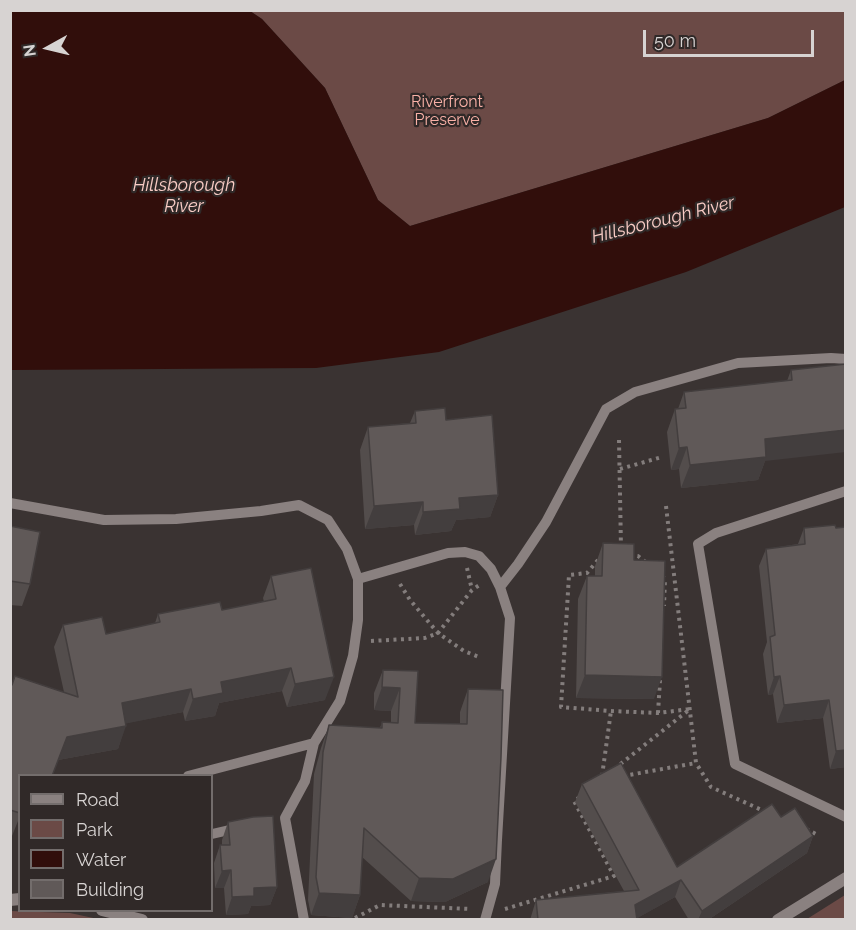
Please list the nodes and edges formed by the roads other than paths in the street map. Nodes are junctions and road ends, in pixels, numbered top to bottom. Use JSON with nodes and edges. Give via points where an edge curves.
{"nodes":[{"id":1,"x":846,"y":359,"type":"edge"},
{"id":2,"x":846,"y":491,"type":"edge"},
{"id":3,"x":10,"y":503,"type":"edge"},
{"id":4,"x":358,"y":579,"type":"junction"},
{"id":5,"x":500,"y":587,"type":"junction"},
{"id":6,"x":314,"y":743,"type":"junction"},
{"id":7,"x":197,"y":774,"type":"edge"},
{"id":8,"x":846,"y":817,"type":"edge"},
{"id":9,"x":254,"y":825,"type":"edge"},
{"id":10,"x":213,"y":834,"type":"edge"},
{"id":11,"x":846,"y":878,"type":"edge"},
{"id":12,"x":110,"y":912,"type":"edge"},
{"id":13,"x":483,"y":914,"type":"edge"},
{"id":14,"x":141,"y":920,"type":"edge"},
{"id":15,"x":304,"y":920,"type":"edge"},
{"id":16,"x":778,"y":920,"type":"edge"}],
"edges":[{"from":1,"to":5,"type":"lane","via":[[738,363],[635,392],[606,410],[546,522]]},
{"from":2,"to":8,"type":"lane","via":[[716,533],[698,544],[735,764]]},
{"from":3,"to":4,"type":"lane","via":[[104,520],[176,519],[299,505],[328,520],[347,549]]},
{"from":4,"to":5,"type":"lane","via":[[448,553],[465,552],[479,556]]},
{"from":4,"to":6,"type":"lane","via":[[353,656],[340,701]]},
{"from":5,"to":13,"type":"lane","via":[[510,618],[495,884]]},
{"from":6,"to":7,"type":"lane"},
{"from":6,"to":15,"type":"lane","via":[[305,781],[280,819]]},
{"from":9,"to":10,"type":"lane"},
{"from":11,"to":16,"type":"street"},
{"from":12,"to":14,"type":"street"}]}
